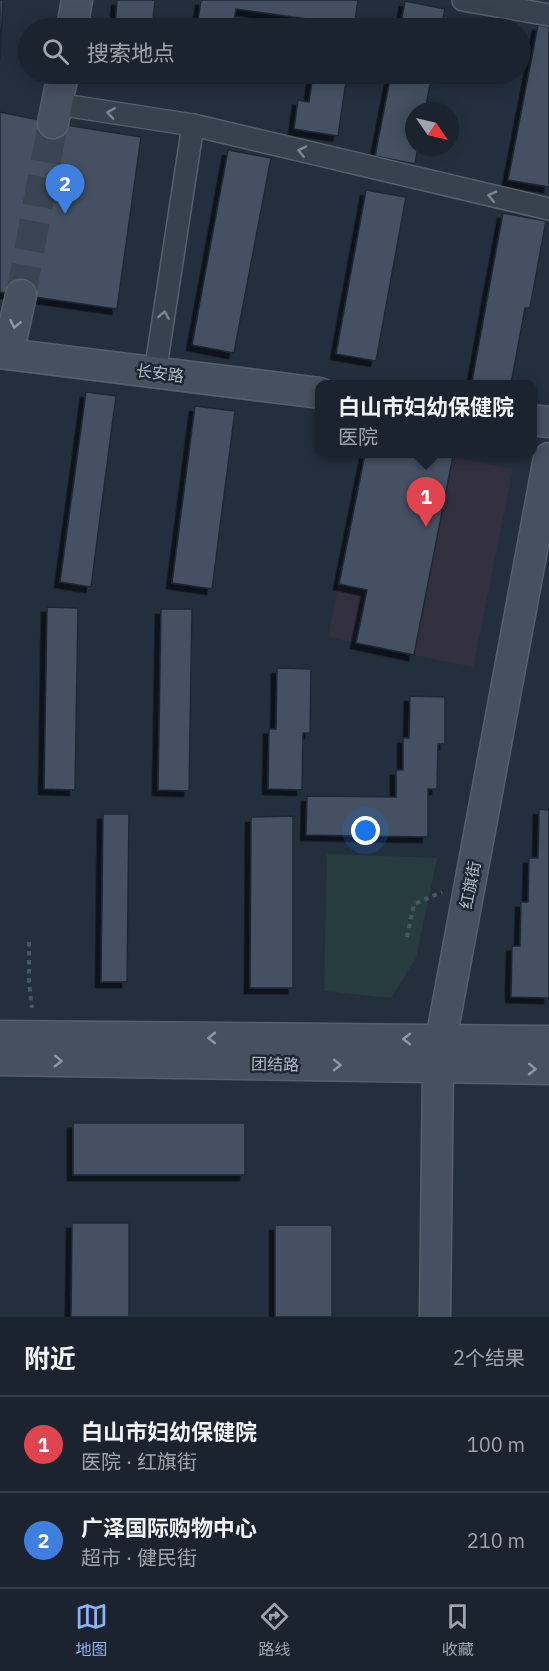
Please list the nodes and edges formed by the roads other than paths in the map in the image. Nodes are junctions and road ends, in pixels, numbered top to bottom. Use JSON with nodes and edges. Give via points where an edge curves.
{"nodes":[{"id":1,"x":77,"y":0,"type":"edge"},
{"id":2,"x":463,"y":0,"type":"edge"},
{"id":3,"x":549,"y":15,"type":"edge"},
{"id":4,"x":74,"y":18,"type":"edge"},
{"id":5,"x":61,"y":84,"type":"edge"},
{"id":6,"x":55,"y":114,"type":"joint"},
{"id":7,"x":193,"y":125,"type":"junction"},
{"id":8,"x":549,"y":209,"type":"edge"},
{"id":9,"x":21,"y":295,"type":"tunnel mouth"},
{"id":10,"x":4,"y":353,"type":"edge"},
{"id":11,"x":155,"y":373,"type":"junction"},
{"id":12,"x":315,"y":392,"type":"edge"},
{"id":13,"x":549,"y":458,"type":"edge"},
{"id":14,"x":0,"y":1036,"type":"edge"},
{"id":15,"x":549,"y":1041,"type":"edge"},
{"id":16,"x":440,"y":1053,"type":"junction"},
{"id":17,"x":0,"y":1060,"type":"edge"},
{"id":18,"x":549,"y":1070,"type":"edge"},
{"id":19,"x":435,"y":1317,"type":"edge"}],
"edges":[{"from":1,"to":4,"type":"street"},
{"from":2,"to":3,"type":"street"},
{"from":5,"to":6,"type":"street"},
{"from":7,"to":6,"type":"street","one_way":true},
{"from":8,"to":7,"type":"street","one_way":true},
{"from":11,"to":7,"type":"street","one_way":true},
{"from":9,"to":10,"type":"street","one_way":true},
{"from":10,"to":11,"type":"street","name":"长安路"},
{"from":11,"to":12,"type":"street","name":"长安路"},
{"from":13,"to":16,"type":"street","name":"红旗街"},
{"from":16,"to":14,"type":"street","name":"团结路","one_way":true},
{"from":15,"to":16,"type":"street","name":"团结路"},
{"from":17,"to":16,"type":"street","name":"团结路","one_way":true},
{"from":16,"to":18,"type":"street","name":"团结路","one_way":true},
{"from":16,"to":19,"type":"street","name":"红旗街"}]}
